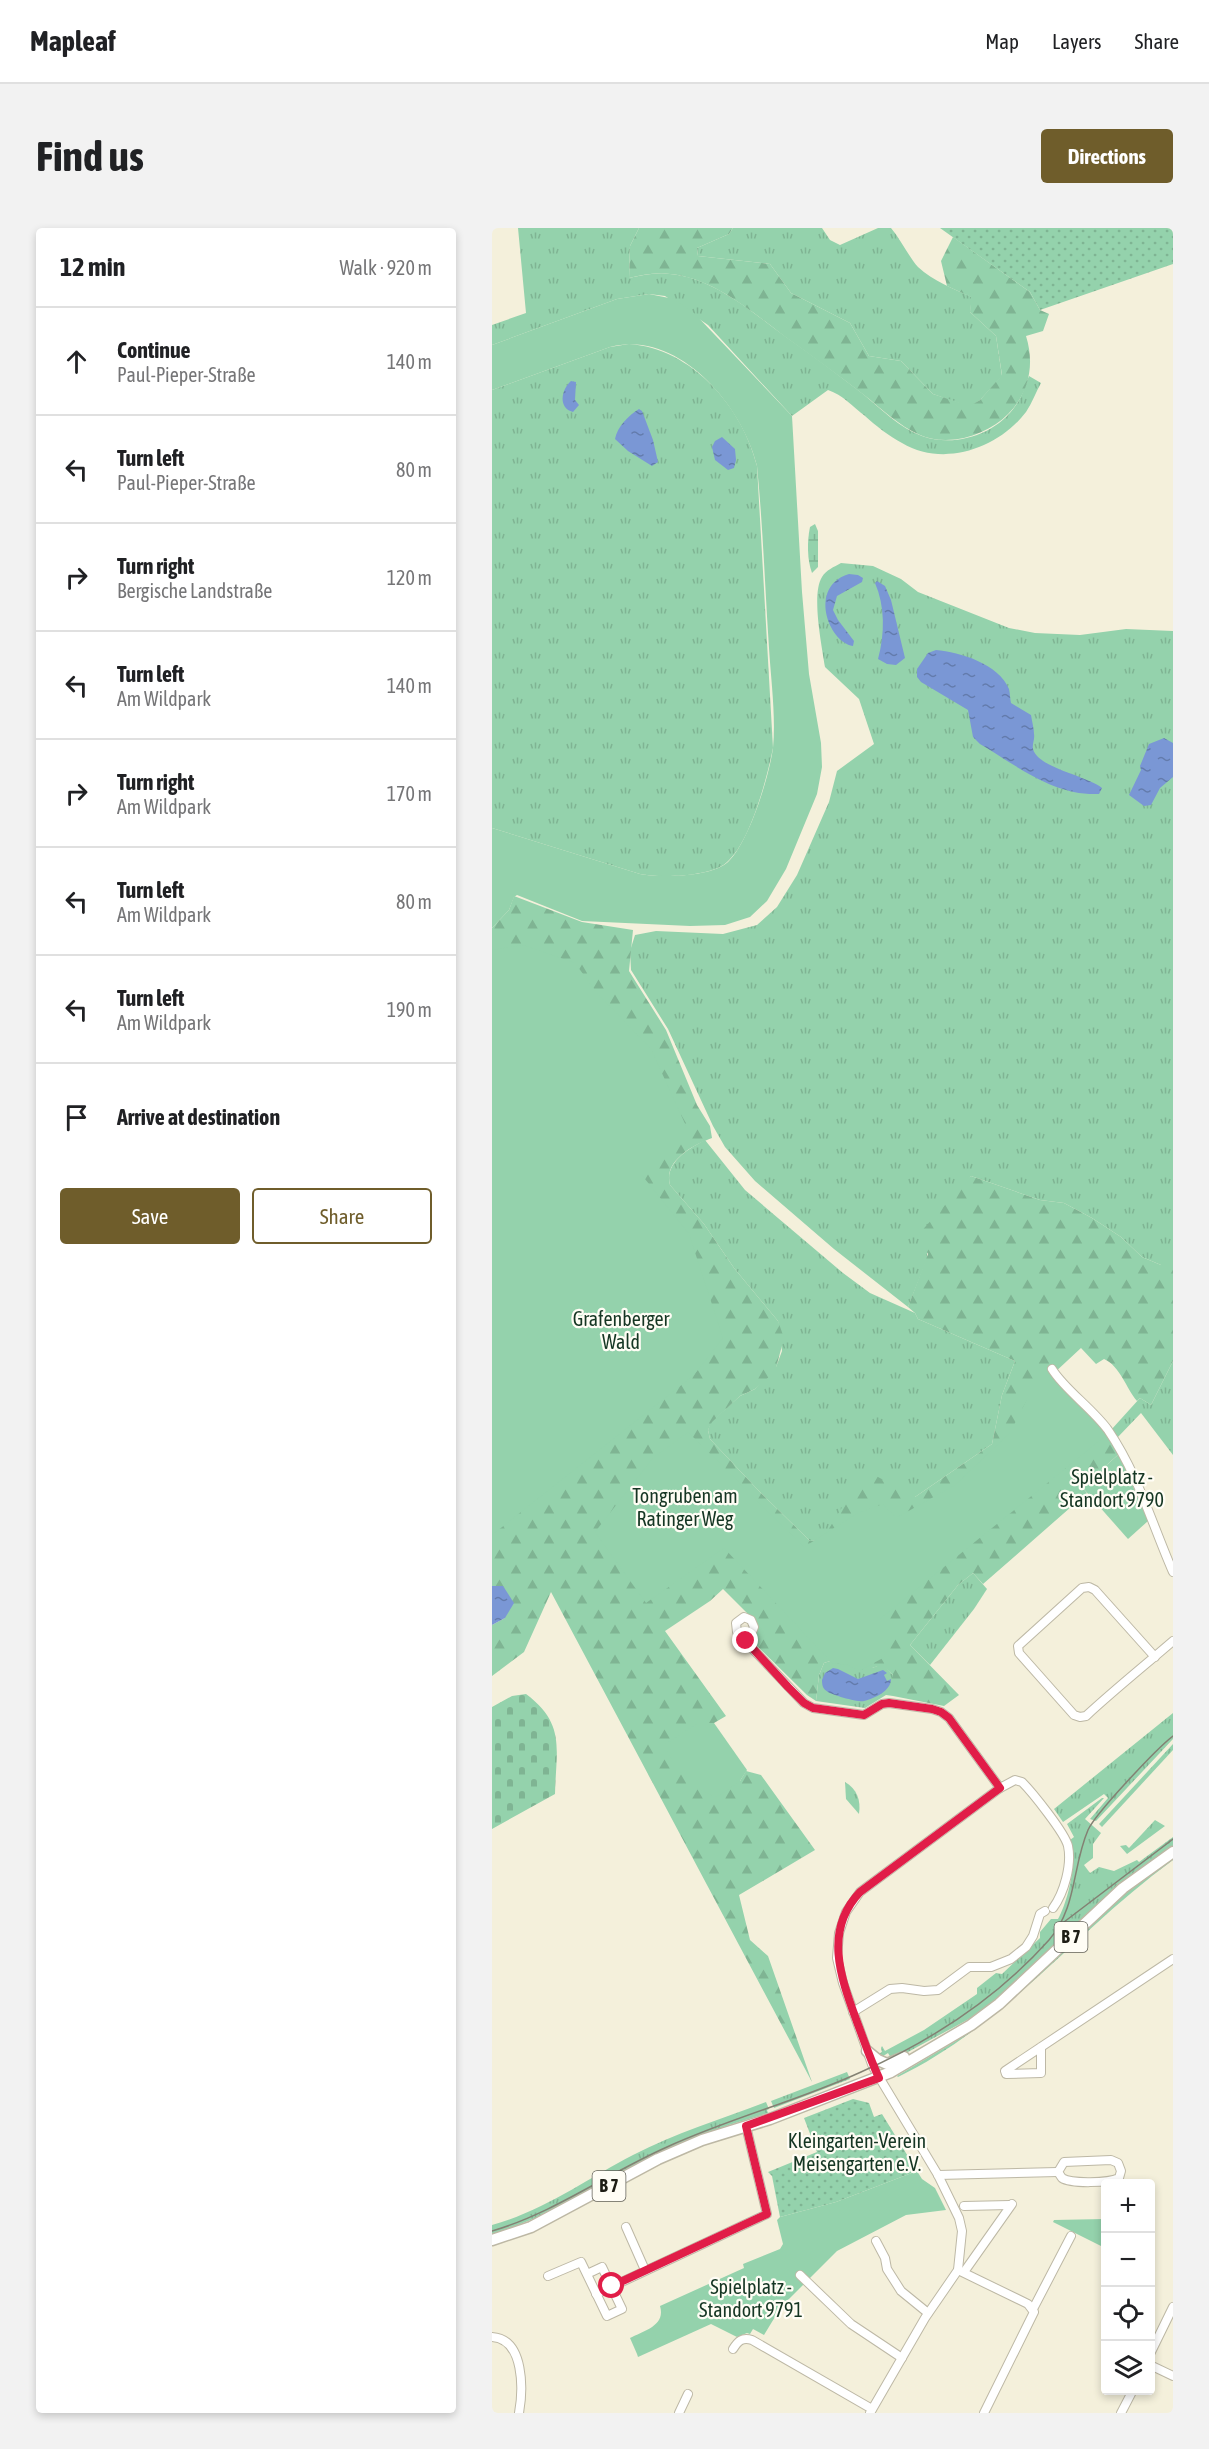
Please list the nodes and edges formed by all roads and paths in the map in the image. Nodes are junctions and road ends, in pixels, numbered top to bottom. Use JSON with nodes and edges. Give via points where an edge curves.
{"nodes":[{"id":1,"x":1052,"y":1369,"type":"dead end"},
{"id":2,"x":1173,"y":1572,"type":"edge"},
{"id":3,"x":745,"y":1636,"type":"dead end"},
{"id":4,"x":1173,"y":1641,"type":"edge"},
{"id":5,"x":1155,"y":1657,"type":"junction"},
{"id":6,"x":1000,"y":1788,"type":"junction"},
{"id":7,"x":1173,"y":1852,"type":"edge"},
{"id":8,"x":1173,"y":1959,"type":"edge"},
{"id":9,"x":853,"y":2012,"type":"junction"},
{"id":10,"x":1041,"y":2047,"type":"junction"},
{"id":11,"x":867,"y":2051,"type":"junction"},
{"id":12,"x":927,"y":2051,"type":"junction"},
{"id":13,"x":879,"y":2078,"type":"junction"},
{"id":14,"x":746,"y":2126,"type":"junction"},
{"id":15,"x":1059,"y":2172,"type":"junction"},
{"id":16,"x":938,"y":2175,"type":"junction"},
{"id":17,"x":960,"y":2206,"type":"junction"},
{"id":18,"x":626,"y":2227,"type":"dead end"},
{"id":19,"x":1071,"y":2236,"type":"dead end"},
{"id":20,"x":492,"y":2240,"type":"edge"},
{"id":21,"x":876,"y":2241,"type":"dead end"},
{"id":22,"x":645,"y":2270,"type":"junction"},
{"id":23,"x":961,"y":2271,"type":"junction"},
{"id":24,"x":587,"y":2274,"type":"junction"},
{"id":25,"x":800,"y":2275,"type":"dead end"},
{"id":26,"x":548,"y":2276,"type":"dead end"},
{"id":27,"x":612,"y":2286,"type":"junction"},
{"id":28,"x":596,"y":2294,"type":"junction"},
{"id":29,"x":1173,"y":2307,"type":"edge"},
{"id":30,"x":1034,"y":2309,"type":"junction"},
{"id":31,"x":928,"y":2313,"type":"junction"},
{"id":32,"x":492,"y":2337,"type":"edge"},
{"id":33,"x":1155,"y":2344,"type":"edge"},
{"id":34,"x":733,"y":2349,"type":"dead end"},
{"id":35,"x":902,"y":2358,"type":"junction"},
{"id":36,"x":1155,"y":2368,"type":"edge"},
{"id":37,"x":1173,"y":2376,"type":"edge"},
{"id":38,"x":688,"y":2394,"type":"dead end"},
{"id":39,"x":1130,"y":2395,"type":"edge"},
{"id":40,"x":871,"y":2411,"type":"edge"},
{"id":41,"x":519,"y":2413,"type":"edge"},
{"id":42,"x":679,"y":2413,"type":"edge"},
{"id":43,"x":984,"y":2413,"type":"edge"},
{"id":44,"x":1121,"y":2413,"type":"edge"}],
"edges":[{"from":1,"to":2,"type":"street","via":[[1086,1404],[1123,1454]]},
{"from":3,"to":6,"type":"street","via":[[788,1687],[813,1708],[864,1715],[885,1703],[941,1712]]},
{"from":4,"to":5,"type":"street"},
{"from":5,"to":5,"type":"street","via":[[1089,1587],[1082,1588],[1018,1646],[1019,1653],[1080,1717]]},
{"from":6,"to":9,"type":"street","via":[[851,1902],[840,1925],[837,1949]]},
{"from":6,"to":9,"type":"street","via":[[1015,1780],[1022,1782],[1068,1844],[1063,1891],[1049,1910],[1040,1914],[1026,1947],[1011,1959],[991,1967],[969,1967],[938,1990],[890,1989]]},
{"from":7,"to":12,"type":"main road","number":"B 7","via":[[1123,1888],[999,2004]]},
{"from":8,"to":10,"type":"street"},
{"from":9,"to":11,"type":"street"},
{"from":10,"to":10,"type":"street","via":[[1005,2071],[1006,2074],[1041,2073]]},
{"from":11,"to":12,"type":"main road","number":"B 7","via":[[887,2064],[916,2050]]},
{"from":11,"to":13,"type":"street"},
{"from":12,"to":13,"type":"main road","number":"B 7"},
{"from":13,"to":14,"type":"main road","number":"B 7"},
{"from":13,"to":16,"type":"street"},
{"from":14,"to":20,"type":"main road","number":"B 7","via":[[670,2154],[531,2227]]},
{"from":14,"to":22,"type":"street","via":[[767,2214]]},
{"from":15,"to":15,"type":"street","via":[[1069,2181],[1112,2181],[1119,2178],[1121,2171],[1118,2163],[1111,2160],[1068,2161],[1061,2164]]},
{"from":15,"to":16,"type":"street"},
{"from":16,"to":17,"type":"street"},
{"from":17,"to":23,"type":"street"},
{"from":17,"to":23,"type":"street","via":[[1011,2204]]},
{"from":18,"to":22,"type":"street"},
{"from":19,"to":30,"type":"street"},
{"from":21,"to":31,"type":"street","via":[[901,2291]]},
{"from":22,"to":27,"type":"street"},
{"from":23,"to":30,"type":"street"},
{"from":23,"to":31,"type":"street"},
{"from":24,"to":26,"type":"street","via":[[581,2262]]},
{"from":24,"to":27,"type":"street","via":[[602,2267]]},
{"from":24,"to":28,"type":"street"},
{"from":25,"to":35,"type":"street","via":[[851,2324]]},
{"from":27,"to":28,"type":"street"},
{"from":27,"to":28,"type":"street","via":[[622,2309],[607,2316]]},
{"from":29,"to":33,"type":"street"},
{"from":30,"to":43,"type":"street"},
{"from":31,"to":35,"type":"street"},
{"from":32,"to":41,"type":"street","via":[[507,2344],[520,2366]]},
{"from":34,"to":40,"type":"street","via":[[744,2338],[752,2340]]},
{"from":35,"to":40,"type":"street"},
{"from":36,"to":37,"type":"street"},
{"from":38,"to":42,"type":"street"},
{"from":39,"to":44,"type":"street"}]}
